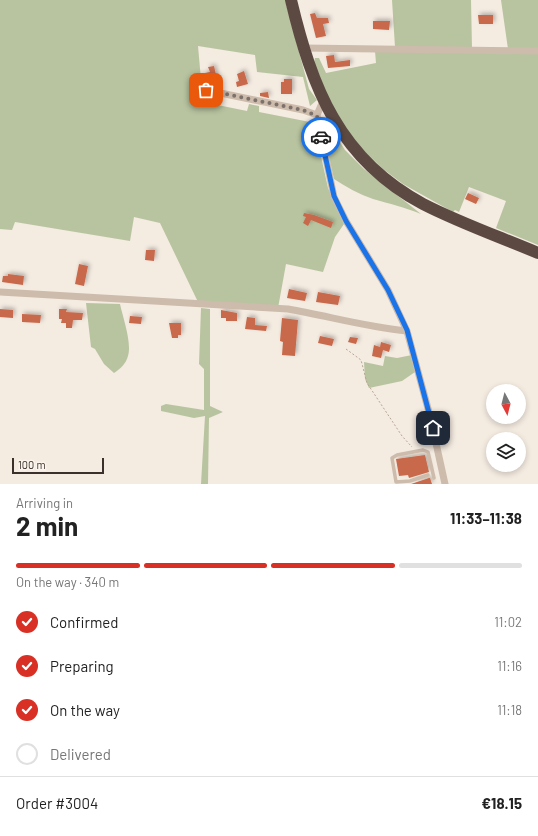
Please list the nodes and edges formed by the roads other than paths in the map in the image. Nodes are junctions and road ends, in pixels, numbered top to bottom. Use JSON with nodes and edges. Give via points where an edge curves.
{"nodes":[{"id":1,"x":290,"y":0,"type":"edge"},
{"id":2,"x":303,"y":48,"type":"junction"},
{"id":3,"x":538,"y":51,"type":"edge"},
{"id":4,"x":206,"y":90,"type":"dead end"},
{"id":5,"x":323,"y":101,"type":"junction"},
{"id":6,"x":317,"y":116,"type":"junction"},
{"id":7,"x":538,"y":253,"type":"edge"},
{"id":8,"x":0,"y":292,"type":"edge"},
{"id":9,"x":407,"y":330,"type":"junction"},
{"id":10,"x":441,"y":464,"type":"junction"},
{"id":11,"x":432,"y":468,"type":"junction"},
{"id":12,"x":428,"y":475,"type":"dead end"},
{"id":13,"x":434,"y":478,"type":"dead end"},
{"id":14,"x":445,"y":484,"type":"edge"}],
"edges":[{"from":1,"to":2,"type":"highway"},
{"from":2,"to":3,"type":"street"},
{"from":2,"to":5,"type":"highway"},
{"from":4,"to":6,"type":"street","via":[[303,110]]},
{"from":5,"to":6,"type":"street"},
{"from":5,"to":7,"type":"highway","via":[[351,144],[392,184],[446,215]]},
{"from":6,"to":9,"type":"street","via":[[334,196],[388,290]]},
{"from":8,"to":9,"type":"street","via":[[288,310],[383,328]]},
{"from":9,"to":10,"type":"street"},
{"from":10,"to":11,"type":"lane"},
{"from":10,"to":14,"type":"street"},
{"from":11,"to":12,"type":"lane","via":[[428,452],[423,450],[392,458],[396,482],[410,481]]},
{"from":11,"to":13,"type":"lane"}]}
